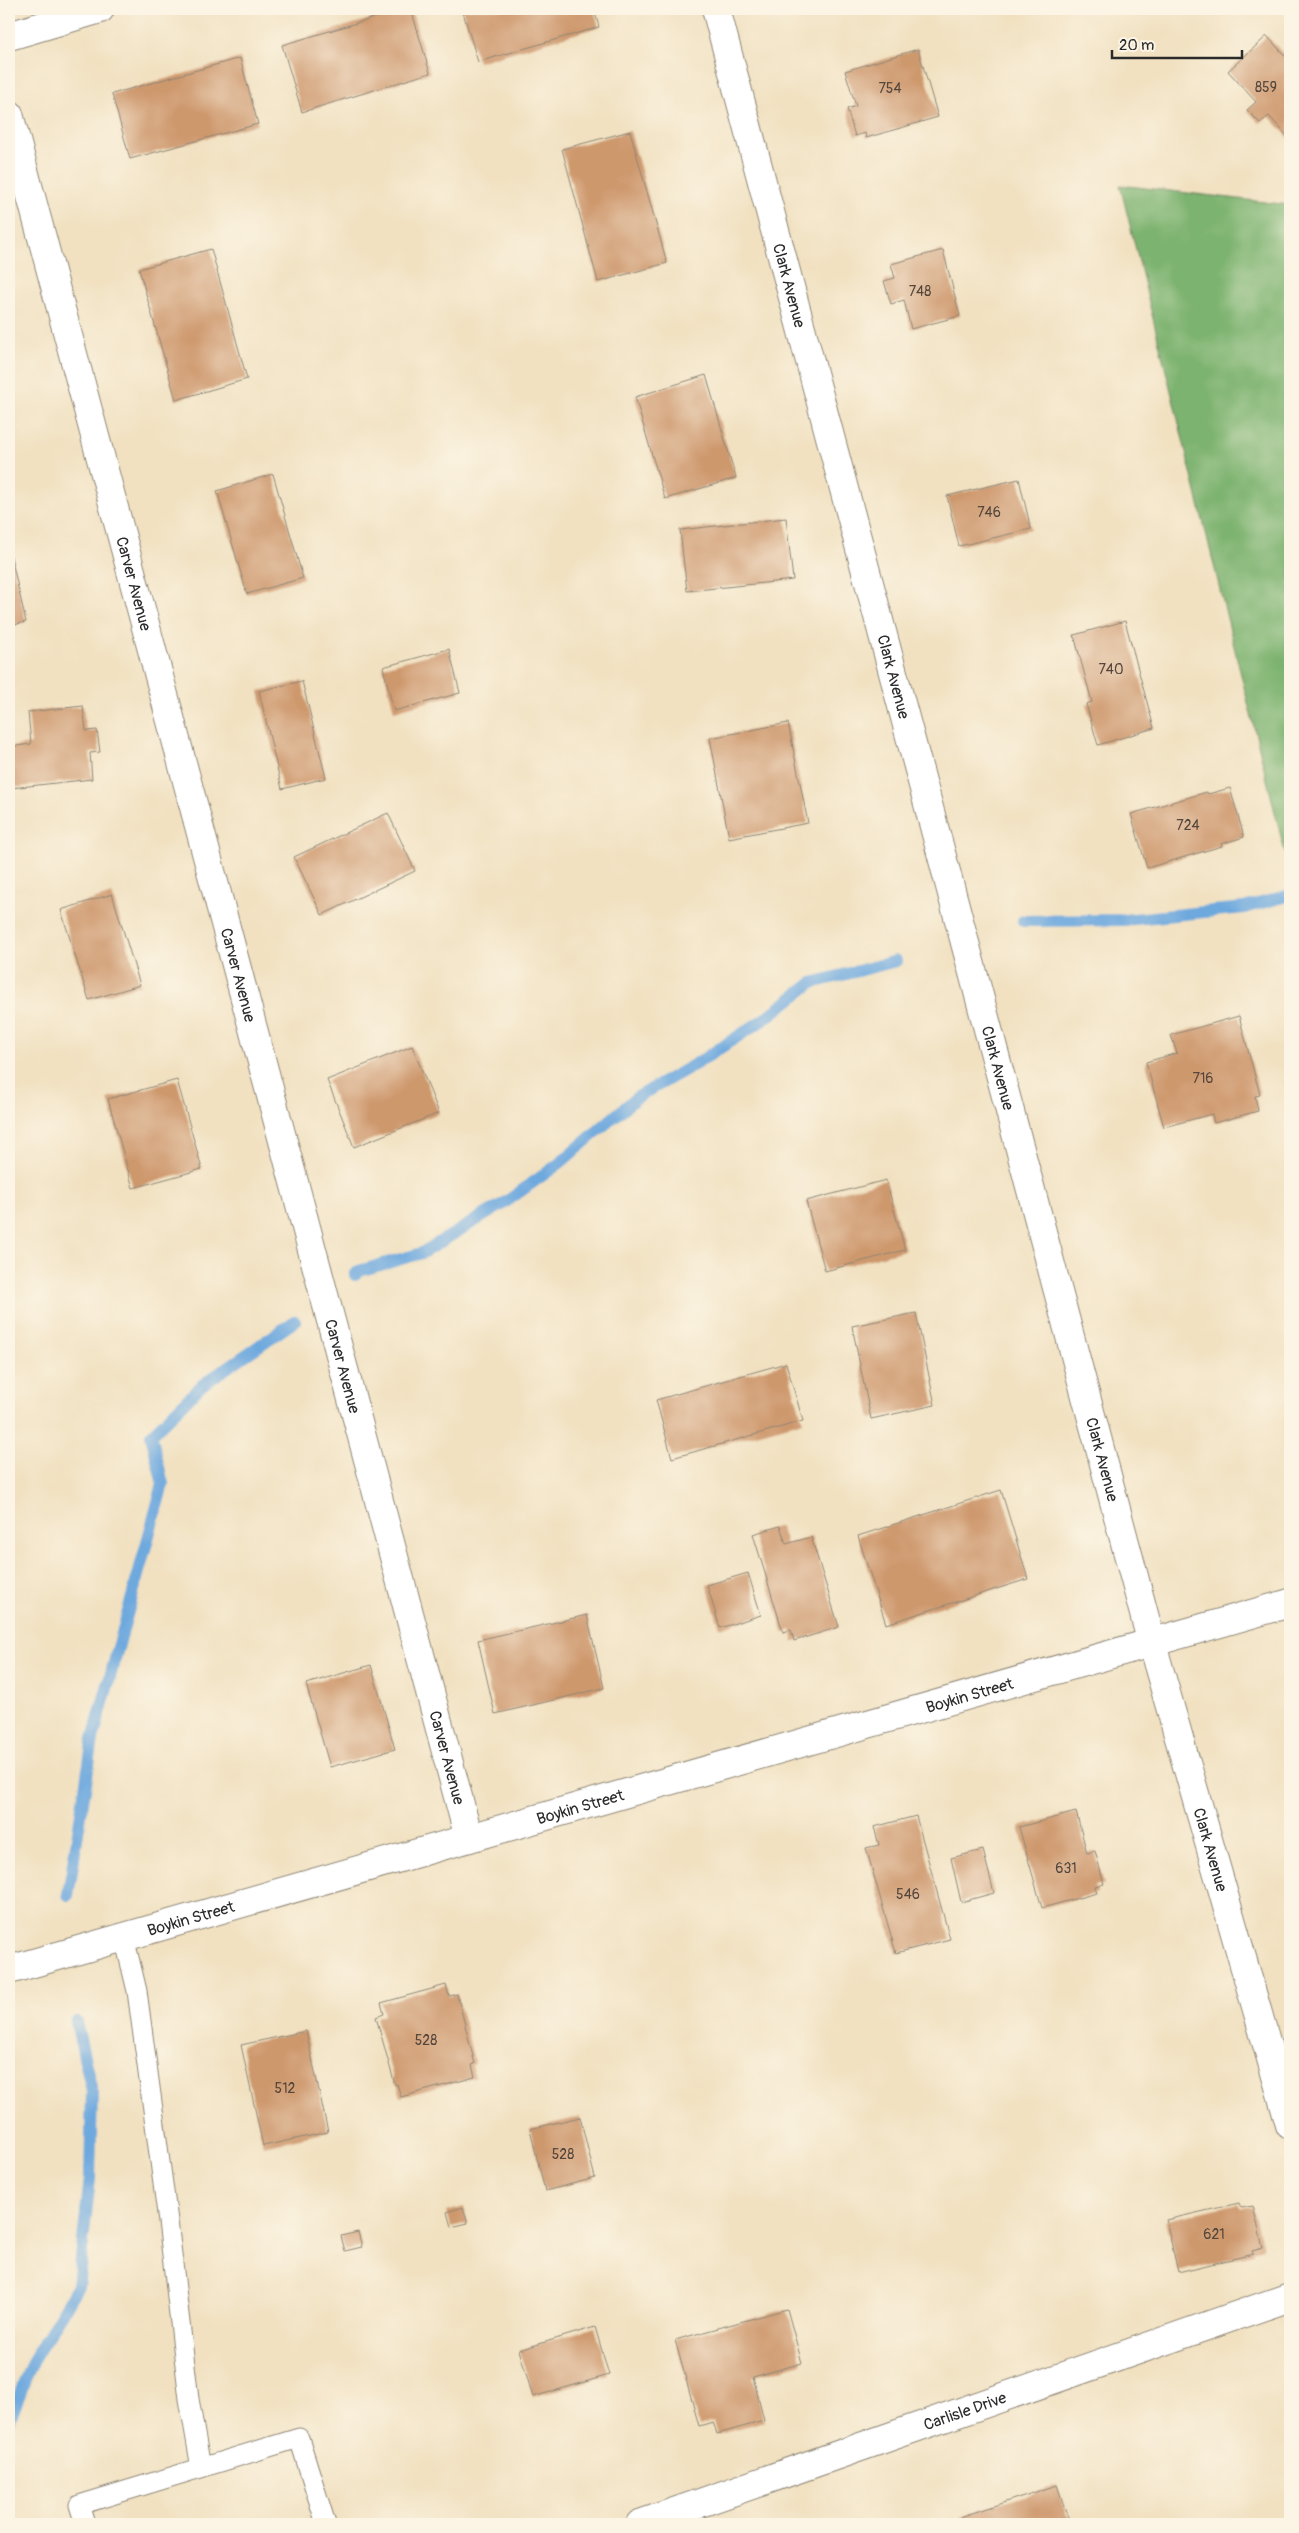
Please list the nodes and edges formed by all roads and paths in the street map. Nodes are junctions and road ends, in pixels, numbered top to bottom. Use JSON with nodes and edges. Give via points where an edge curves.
{"nodes":[{"id":1,"x":100,"y":9,"type":"edge"},
{"id":2,"x":716,"y":9,"type":"edge"},
{"id":3,"x":9,"y":36,"type":"edge"},
{"id":4,"x":9,"y":114,"type":"edge"},
{"id":5,"x":1290,"y":1603,"type":"edge"},
{"id":6,"x":1152,"y":1644,"type":"junction"},
{"id":7,"x":469,"y":1838,"type":"junction"},
{"id":8,"x":124,"y":1937,"type":"junction"},
{"id":9,"x":9,"y":1970,"type":"edge"},
{"id":10,"x":1290,"y":2125,"type":"edge"},
{"id":11,"x":1290,"y":2297,"type":"edge"},
{"id":12,"x":201,"y":2468,"type":"junction"},
{"id":13,"x":85,"y":2524,"type":"edge"},
{"id":14,"x":326,"y":2524,"type":"edge"},
{"id":15,"x":640,"y":2524,"type":"edge"}],
"edges":[{"from":1,"to":3,"type":"street"},
{"from":2,"to":6,"type":"street","name":"Clark Avenue"},
{"from":4,"to":7,"type":"street","name":"Carver Avenue"},
{"from":5,"to":6,"type":"street","name":"Boykin Street"},
{"from":6,"to":7,"type":"street","name":"Boykin Street"},
{"from":6,"to":10,"type":"street","name":"Clark Avenue"},
{"from":7,"to":8,"type":"street","name":"Boykin Street"},
{"from":8,"to":9,"type":"street","name":"Boykin Street"},
{"from":8,"to":12,"type":"lane","via":[[137,1991],[189,2399]]},
{"from":11,"to":15,"type":"street","name":"Carlisle Drive"},
{"from":12,"to":13,"type":"lane","via":[[80,2505]]},
{"from":12,"to":14,"type":"lane","via":[[299,2438]]}]}
